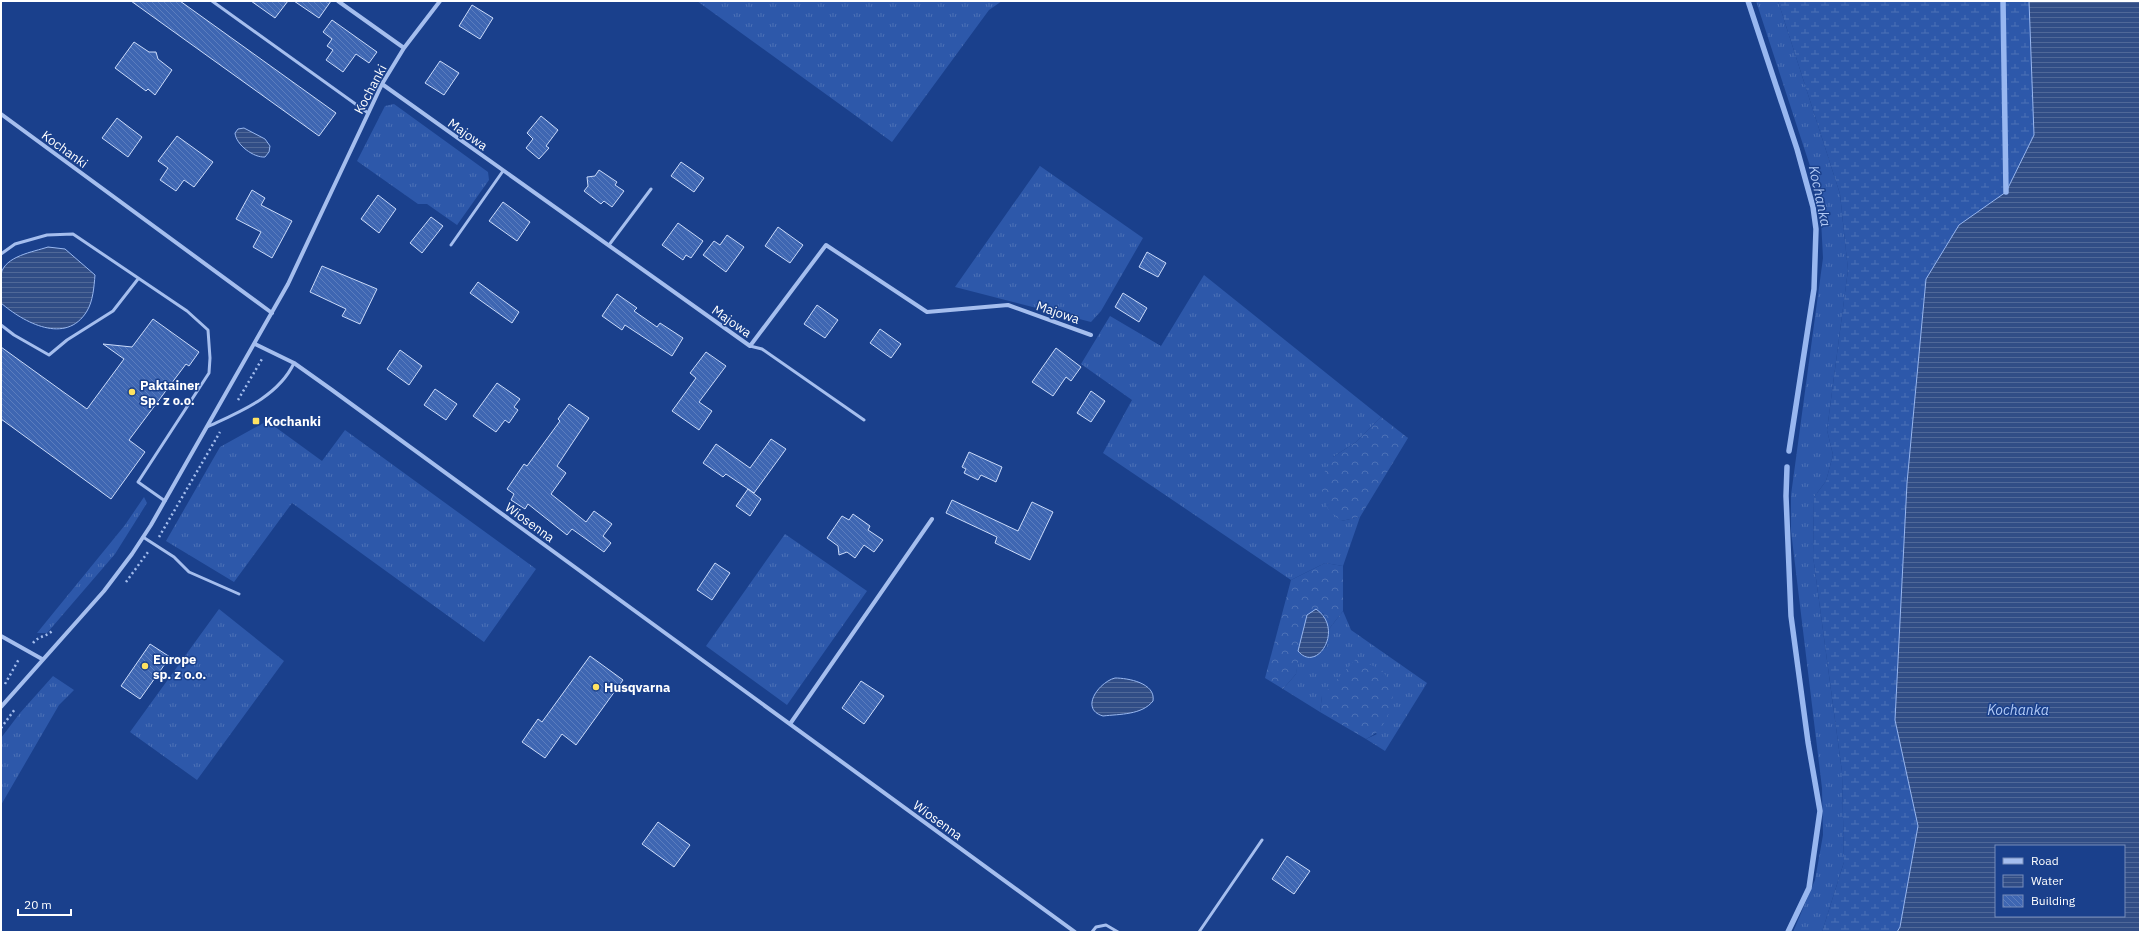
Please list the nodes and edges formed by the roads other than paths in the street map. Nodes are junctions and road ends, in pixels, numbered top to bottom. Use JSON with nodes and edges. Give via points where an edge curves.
{"nodes":[{"id":1,"x":212,"y":1,"type":"edge"},
{"id":2,"x":338,"y":1,"type":"edge"},
{"id":3,"x":440,"y":1,"type":"edge"},
{"id":4,"x":404,"y":48,"type":"junction"},
{"id":5,"x":382,"y":84,"type":"junction"},
{"id":6,"x":368,"y":113,"type":"junction"},
{"id":7,"x":1,"y":114,"type":"edge"},
{"id":8,"x":503,"y":171,"type":"junction"},
{"id":9,"x":651,"y":189,"type":"dead end"},
{"id":10,"x":451,"y":245,"type":"dead end"},
{"id":11,"x":609,"y":246,"type":"junction"},
{"id":12,"x":1,"y":254,"type":"edge"},
{"id":13,"x":138,"y":279,"type":"junction"},
{"id":14,"x":272,"y":313,"type":"junction"},
{"id":15,"x":1,"y":324,"type":"edge"},
{"id":16,"x":1091,"y":335,"type":"dead end"},
{"id":17,"x":255,"y":344,"type":"junction"},
{"id":18,"x":750,"y":346,"type":"junction"},
{"id":19,"x":294,"y":363,"type":"junction"},
{"id":20,"x":864,"y":420,"type":"dead end"},
{"id":21,"x":208,"y":427,"type":"junction"},
{"id":22,"x":166,"y":501,"type":"junction"},
{"id":23,"x":932,"y":519,"type":"dead end"},
{"id":24,"x":143,"y":537,"type":"junction"},
{"id":25,"x":239,"y":594,"type":"dead end"},
{"id":26,"x":1,"y":636,"type":"edge"},
{"id":27,"x":42,"y":659,"type":"junction"},
{"id":28,"x":1,"y":707,"type":"edge"},
{"id":29,"x":790,"y":724,"type":"junction"},
{"id":30,"x":1262,"y":840,"type":"dead end"},
{"id":31,"x":1075,"y":932,"type":"edge"},
{"id":32,"x":1092,"y":932,"type":"edge"},
{"id":33,"x":1118,"y":932,"type":"edge"},
{"id":34,"x":1199,"y":932,"type":"edge"}],
"edges":[{"from":1,"to":6,"type":"lane"},
{"from":2,"to":4,"type":"street"},
{"from":3,"to":4,"type":"street","name":"Kochanki"},
{"from":4,"to":5,"type":"street","name":"Kochanki"},
{"from":5,"to":6,"type":"street","name":"Kochanki"},
{"from":5,"to":8,"type":"street","name":"Majowa"},
{"from":6,"to":14,"type":"street","name":"Kochanki"},
{"from":7,"to":14,"type":"street","name":"Kochanki"},
{"from":8,"to":10,"type":"lane"},
{"from":8,"to":11,"type":"street","name":"Majowa"},
{"from":9,"to":11,"type":"lane"},
{"from":11,"to":18,"type":"street","name":"Majowa"},
{"from":12,"to":13,"type":"lane","via":[[14,244],[47,235],[73,234]]},
{"from":13,"to":15,"type":"lane","via":[[113,311],[67,340],[49,355]]},
{"from":13,"to":22,"type":"lane","via":[[198,319],[208,330],[210,343],[209,373],[138,482]]},
{"from":14,"to":17,"type":"street","name":"Kochanki"},
{"from":16,"to":18,"type":"street","name":"Majowa","via":[[1008,305],[927,312],[826,245]]},
{"from":17,"to":19,"type":"street","name":"Wiosenna"},
{"from":17,"to":21,"type":"street","name":"Kochanki"},
{"from":18,"to":20,"type":"lane","via":[[762,349]]},
{"from":19,"to":21,"type":"lane","via":[[279,386],[250,406]]},
{"from":19,"to":29,"type":"street","name":"Wiosenna"},
{"from":21,"to":22,"type":"street","name":"Kochanki"},
{"from":22,"to":24,"type":"street","name":"Kochanki"},
{"from":23,"to":29,"type":"street"},
{"from":24,"to":25,"type":"lane","via":[[174,557],[189,572]]},
{"from":24,"to":27,"type":"street","name":"Kochanki","via":[[104,591]]},
{"from":26,"to":27,"type":"street"},
{"from":27,"to":28,"type":"street","name":"Kochanki"},
{"from":29,"to":31,"type":"street","name":"Wiosenna"},
{"from":30,"to":34,"type":"lane"},
{"from":32,"to":33,"type":"lane","via":[[1096,927],[1106,925]]}]}
